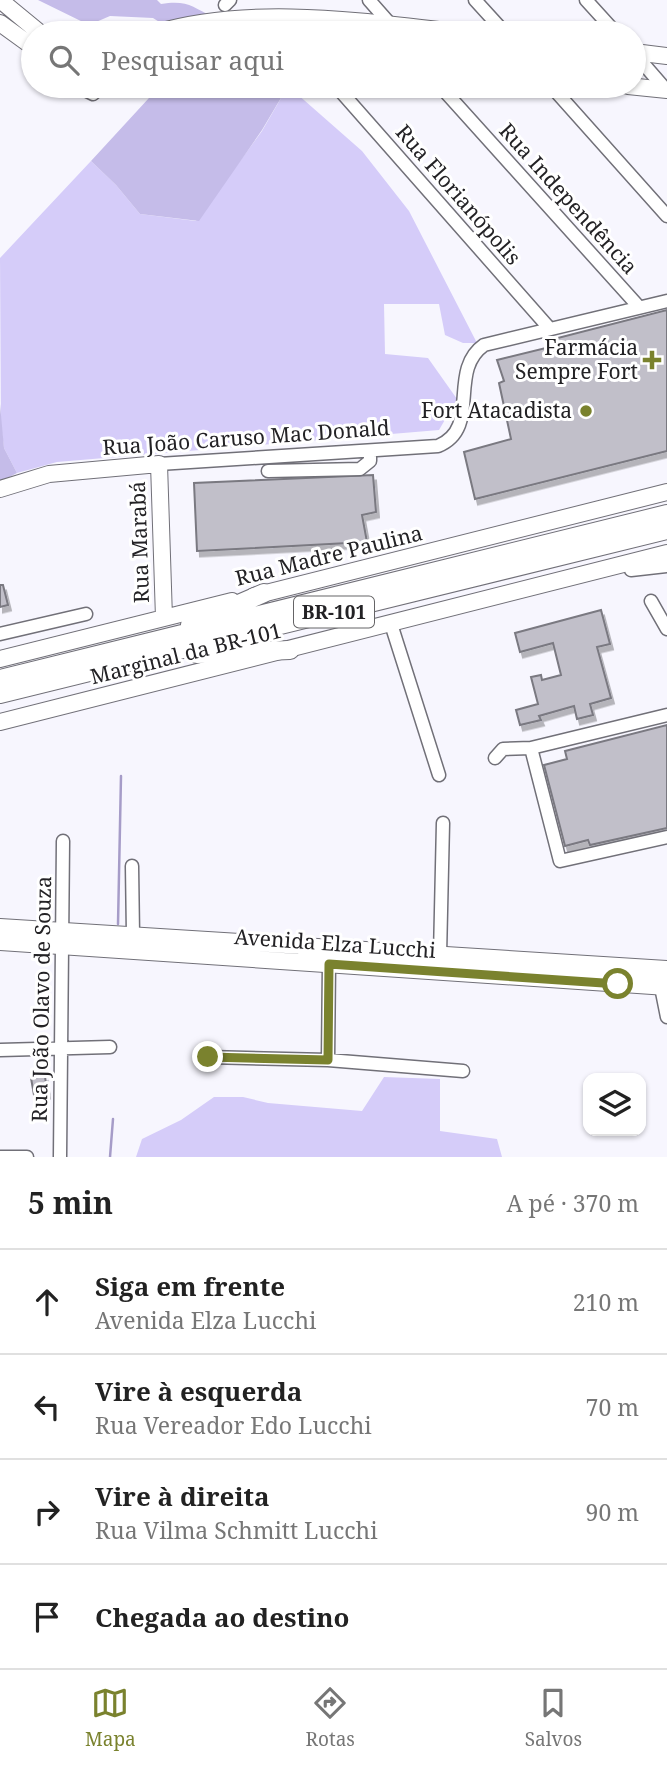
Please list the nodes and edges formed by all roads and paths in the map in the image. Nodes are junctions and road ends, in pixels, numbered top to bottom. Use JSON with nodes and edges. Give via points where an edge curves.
{"nodes":[{"id":1,"x":0,"y":0,"type":"edge"},
{"id":2,"x":368,"y":0,"type":"edge"},
{"id":3,"x":475,"y":0,"type":"edge"},
{"id":4,"x":586,"y":0,"type":"edge"},
{"id":5,"x":215,"y":21,"type":"edge"},
{"id":6,"x":329,"y":21,"type":"edge"},
{"id":7,"x":357,"y":21,"type":"edge"},
{"id":8,"x":387,"y":21,"type":"edge"},
{"id":9,"x":494,"y":21,"type":"edge"},
{"id":10,"x":605,"y":21,"type":"edge"},
{"id":11,"x":0,"y":23,"type":"edge"},
{"id":12,"x":21,"y":27,"type":"edge"},
{"id":13,"x":21,"y":36,"type":"edge"},
{"id":14,"x":646,"y":54,"type":"edge"},
{"id":15,"x":667,"y":56,"type":"edge"},
{"id":16,"x":646,"y":66,"type":"edge"},
{"id":17,"x":646,"y":88,"type":"edge"},
{"id":18,"x":667,"y":90,"type":"edge"},
{"id":19,"x":347,"y":98,"type":"edge"},
{"id":20,"x":451,"y":98,"type":"edge"},
{"id":21,"x":562,"y":98,"type":"edge"},
{"id":22,"x":667,"y":215,"type":"edge"},
{"id":23,"x":667,"y":301,"type":"edge"},
{"id":24,"x":639,"y":307,"type":"junction"},
{"id":25,"x":550,"y":329,"type":"junction"},
{"id":26,"x":370,"y":451,"type":"junction"},
{"id":27,"x":159,"y":464,"type":"junction"},
{"id":28,"x":268,"y":471,"type":"dead end"},
{"id":29,"x":0,"y":489,"type":"edge"},
{"id":30,"x":667,"y":492,"type":"edge"},
{"id":31,"x":667,"y":514,"type":"edge"},
{"id":32,"x":667,"y":530,"type":"edge"},
{"id":33,"x":667,"y":553,"type":"edge"},
{"id":34,"x":667,"y":566,"type":"edge"},
{"id":35,"x":631,"y":570,"type":"dead end"},
{"id":36,"x":264,"y":593,"type":"junction"},
{"id":37,"x":651,"y":601,"type":"dead end"},
{"id":38,"x":86,"y":614,"type":"dead end"},
{"id":39,"x":163,"y":618,"type":"junction"},
{"id":40,"x":391,"y":624,"type":"junction"},
{"id":41,"x":667,"y":629,"type":"edge"},
{"id":42,"x":0,"y":634,"type":"edge"},
{"id":43,"x":140,"y":646,"type":"junction"},
{"id":44,"x":290,"y":650,"type":"junction"},
{"id":45,"x":159,"y":655,"type":"junction"},
{"id":46,"x":0,"y":659,"type":"edge"},
{"id":47,"x":0,"y":680,"type":"edge"},
{"id":48,"x":0,"y":694,"type":"edge"},
{"id":49,"x":667,"y":715,"type":"edge"},
{"id":50,"x":0,"y":722,"type":"edge"},
{"id":51,"x":531,"y":748,"type":"junction"},
{"id":52,"x":495,"y":758,"type":"dead end"},
{"id":53,"x":439,"y":775,"type":"dead end"},
{"id":54,"x":443,"y":823,"type":"dead end"},
{"id":55,"x":667,"y":836,"type":"edge"},
{"id":56,"x":63,"y":841,"type":"dead end"},
{"id":57,"x":132,"y":866,"type":"dead end"},
{"id":58,"x":0,"y":927,"type":"edge"},
{"id":59,"x":0,"y":935,"type":"edge"},
{"id":60,"x":133,"y":935,"type":"junction"},
{"id":61,"x":63,"y":939,"type":"junction"},
{"id":62,"x":0,"y":942,"type":"edge"},
{"id":63,"x":440,"y":955,"type":"junction"},
{"id":64,"x":329,"y":964,"type":"junction"},
{"id":65,"x":667,"y":969,"type":"edge"},
{"id":66,"x":537,"y":970,"type":"junction"},
{"id":67,"x":665,"y":984,"type":"edge"},
{"id":68,"x":667,"y":1017,"type":"edge"},
{"id":69,"x":110,"y":1047,"type":"dead end"},
{"id":70,"x":0,"y":1049,"type":"edge"},
{"id":71,"x":62,"y":1049,"type":"junction"},
{"id":72,"x":208,"y":1057,"type":"dead end"},
{"id":73,"x":328,"y":1060,"type":"junction"},
{"id":74,"x":463,"y":1070,"type":"dead end"},
{"id":75,"x":0,"y":1157,"type":"edge"},
{"id":76,"x":27,"y":1157,"type":"edge"},
{"id":77,"x":60,"y":1157,"type":"edge"}],
"edges":[{"from":1,"to":12,"type":"main road"},
{"from":2,"to":7,"type":"street"},
{"from":2,"to":8,"type":"street"},
{"from":3,"to":9,"type":"street"},
{"from":4,"to":10,"type":"street"},
{"from":5,"to":6,"type":"main road"},
{"from":11,"to":13,"type":"main road"},
{"from":14,"to":15,"type":"main road"},
{"from":16,"to":18,"type":"street"},
{"from":17,"to":18,"type":"main road"},
{"from":19,"to":25,"type":"street","name":"Rua Florianópolis"},
{"from":20,"to":24,"type":"street","name":"Rua Independência"},
{"from":21,"to":22,"type":"street"},
{"from":23,"to":24,"type":"street"},
{"from":24,"to":25,"type":"street"},
{"from":25,"to":26,"type":"street","name":"Rua João Caruso Mac Donald","via":[[484,345],[471,357],[465,375],[463,419],[456,435],[438,446]]},
{"from":26,"to":27,"type":"street","name":"Rua João Caruso Mac Donald"},
{"from":26,"to":28,"type":"street","via":[[370,461],[360,469]]},
{"from":27,"to":29,"type":"main road","name":"Rua João Caruso Mac Donald","via":[[49,474]]},
{"from":27,"to":39,"type":"main road","name":"Rua Marabá"},
{"from":30,"to":36,"type":"main road","name":"Rua Madre Paulina"},
{"from":31,"to":43,"type":"highway","number":"BR-101"},
{"from":32,"to":45,"type":"highway","number":"BR-101"},
{"from":33,"to":40,"type":"main road","name":"Marginal da BR-101"},
{"from":34,"to":35,"type":"street"},
{"from":36,"to":39,"type":"main road","name":"Rua Madre Paulina"},
{"from":36,"to":43,"type":"highway"},
{"from":37,"to":41,"type":"street"},
{"from":38,"to":42,"type":"street"},
{"from":39,"to":46,"type":"main road","name":"Rua Madre Paulina"},
{"from":40,"to":44,"type":"main road","name":"Marginal da BR-101"},
{"from":40,"to":53,"type":"street"},
{"from":43,"to":47,"type":"highway","number":"BR-101"},
{"from":44,"to":45,"type":"highway"},
{"from":44,"to":50,"type":"main road","name":"Marginal da BR-101"},
{"from":45,"to":48,"type":"highway","number":"BR-101"},
{"from":49,"to":51,"type":"street"},
{"from":51,"to":52,"type":"street","via":[[503,749]]},
{"from":51,"to":55,"type":"street","via":[[560,861]]},
{"from":54,"to":63,"type":"street"},
{"from":56,"to":61,"type":"street","name":"Rua João Olavo de Souza"},
{"from":57,"to":60,"type":"street"},
{"from":58,"to":61,"type":"main road","name":"Avenida Elza Lucchi"},
{"from":59,"to":61,"type":"street"},
{"from":60,"to":61,"type":"main road","name":"Avenida Elza Lucchi"},
{"from":60,"to":63,"type":"main road","name":"Avenida Elza Lucchi"},
{"from":61,"to":62,"type":"main road","name":"Avenida Elza Lucchi"},
{"from":61,"to":64,"type":"main road","name":"Avenida Elza Lucchi"},
{"from":61,"to":66,"type":"street"},
{"from":61,"to":71,"type":"street","name":"Rua João Olavo de Souza"},
{"from":63,"to":66,"type":"main road","name":"Avenida Elza Lucchi"},
{"from":64,"to":66,"type":"main road","name":"Avenida Elza Lucchi"},
{"from":64,"to":73,"type":"street"},
{"from":65,"to":66,"type":"main road","name":"Avenida Elza Lucchi"},
{"from":66,"to":67,"type":"main road","name":"Avenida Elza Lucchi"},
{"from":67,"to":68,"type":"street"},
{"from":69,"to":71,"type":"street"},
{"from":70,"to":71,"type":"street"},
{"from":71,"to":77,"type":"street","name":"Rua João Olavo de Souza"},
{"from":72,"to":73,"type":"street"},
{"from":73,"to":74,"type":"street"},
{"from":75,"to":76,"type":"street"}]}
